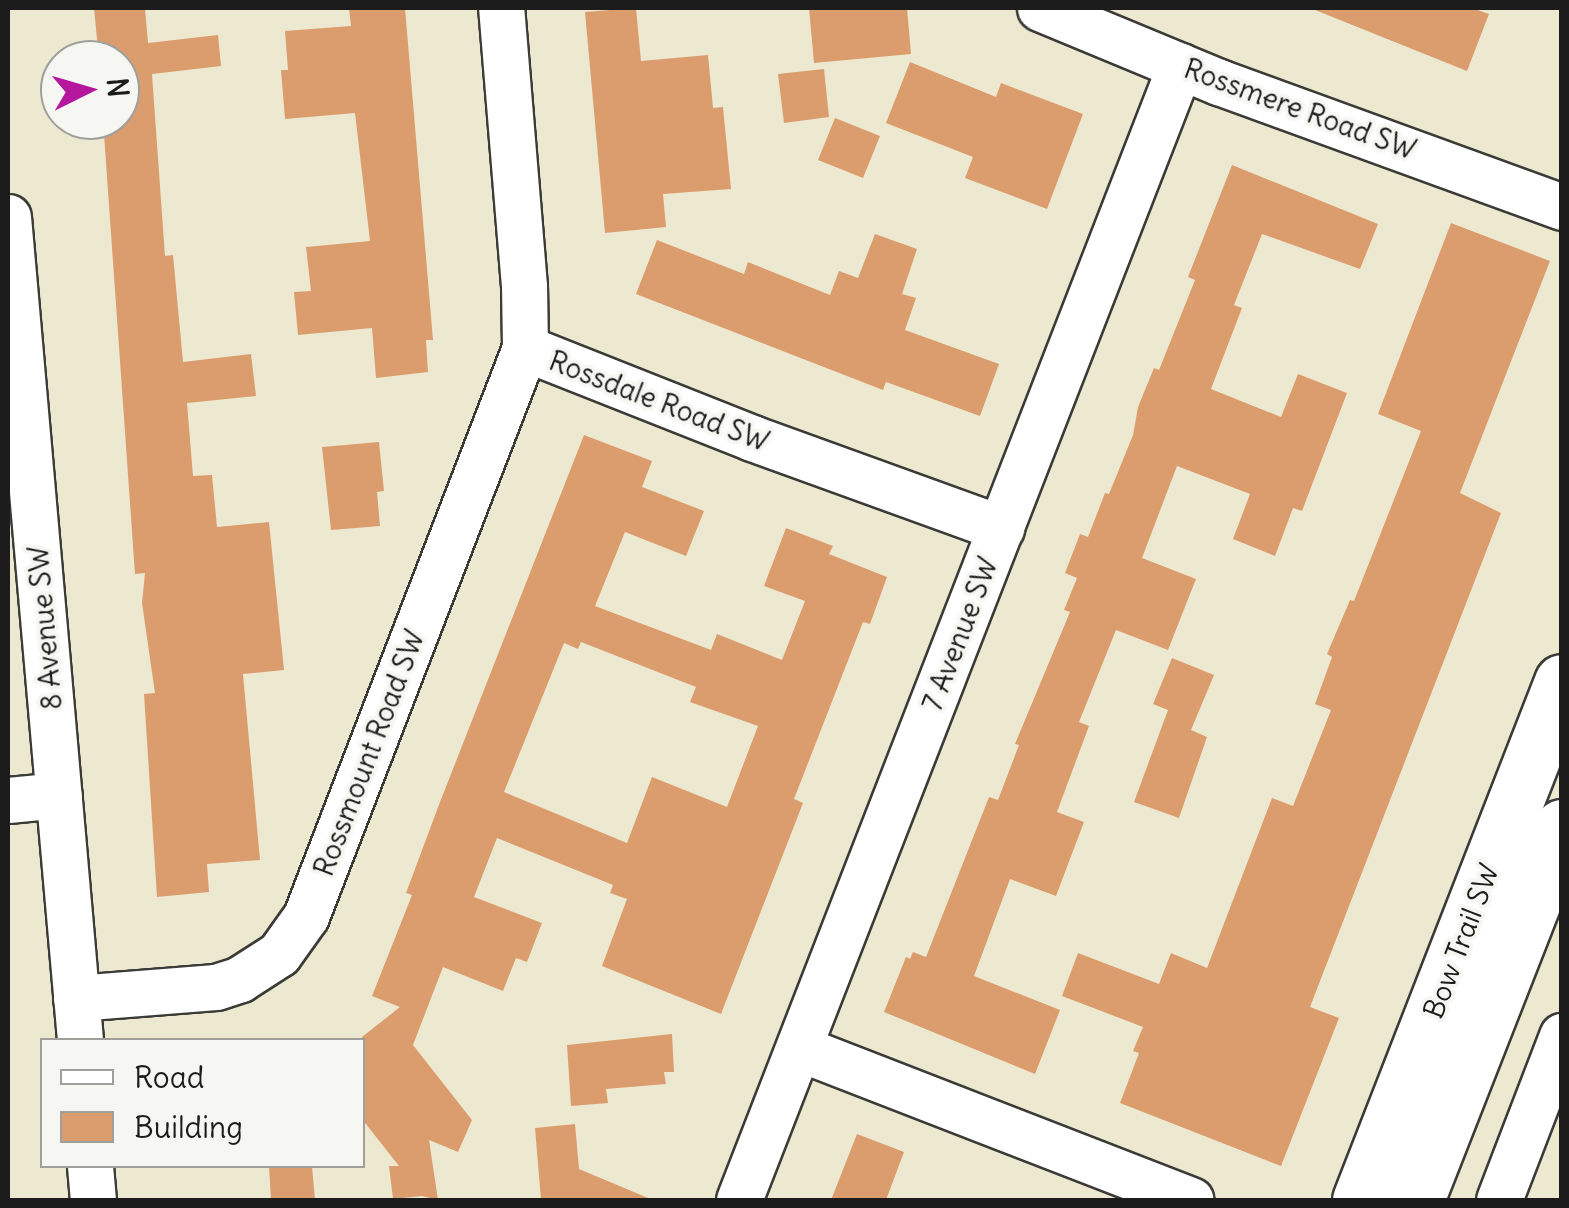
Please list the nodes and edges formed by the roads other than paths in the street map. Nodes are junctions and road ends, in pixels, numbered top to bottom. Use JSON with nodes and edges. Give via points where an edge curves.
{"nodes":[{"id":1,"x":501,"y":8,"type":"edge"},
{"id":2,"x":1040,"y":8,"type":"edge"},
{"id":3,"x":1180,"y":66,"type":"junction"},
{"id":4,"x":1562,"y":207,"type":"edge"},
{"id":5,"x":8,"y":217,"type":"edge"},
{"id":6,"x":525,"y":348,"type":"junction"},
{"id":7,"x":1001,"y":528,"type":"junction"},
{"id":8,"x":1562,"y":682,"type":"edge"},
{"id":9,"x":59,"y":795,"type":"junction"},
{"id":10,"x":8,"y":800,"type":"edge"},
{"id":11,"x":1562,"y":827,"type":"edge"},
{"id":12,"x":78,"y":1019,"type":"edge"},
{"id":13,"x":1562,"y":1036,"type":"edge"},
{"id":14,"x":798,"y":1048,"type":"junction"},
{"id":15,"x":90,"y":1168,"type":"edge"},
{"id":16,"x":93,"y":1200,"type":"edge"},
{"id":17,"x":739,"y":1200,"type":"edge"},
{"id":18,"x":1191,"y":1200,"type":"edge"},
{"id":19,"x":1360,"y":1200,"type":"edge"},
{"id":20,"x":1416,"y":1200,"type":"edge"},
{"id":21,"x":1499,"y":1200,"type":"edge"}],
"edges":[{"from":1,"to":6,"type":"street","name":"Rossdale Road SW"},
{"from":2,"to":3,"type":"street","name":"Rossmere Road SW"},
{"from":3,"to":4,"type":"street","name":"Rossmere Road SW"},
{"from":3,"to":7,"type":"street","name":"7 Avenue SW"},
{"from":5,"to":9,"type":"street","name":"8 Avenue SW"},
{"from":6,"to":7,"type":"street","name":"Rossdale Road SW"},
{"from":6,"to":12,"type":"street","name":"Rossmount Road SW","via":[[294,936],[260,969],[216,987]]},
{"from":7,"to":14,"type":"street","name":"7 Avenue SW"},
{"from":8,"to":19,"type":"main road","name":"Bow Trail SW"},
{"from":9,"to":10,"type":"street"},
{"from":9,"to":12,"type":"street","name":"8 Avenue SW"},
{"from":11,"to":20,"type":"main road","name":"Bow Trail SW"},
{"from":13,"to":21,"type":"street"},
{"from":14,"to":17,"type":"street","name":"7 Avenue SW"},
{"from":14,"to":18,"type":"street"},
{"from":15,"to":16,"type":"street"}]}
